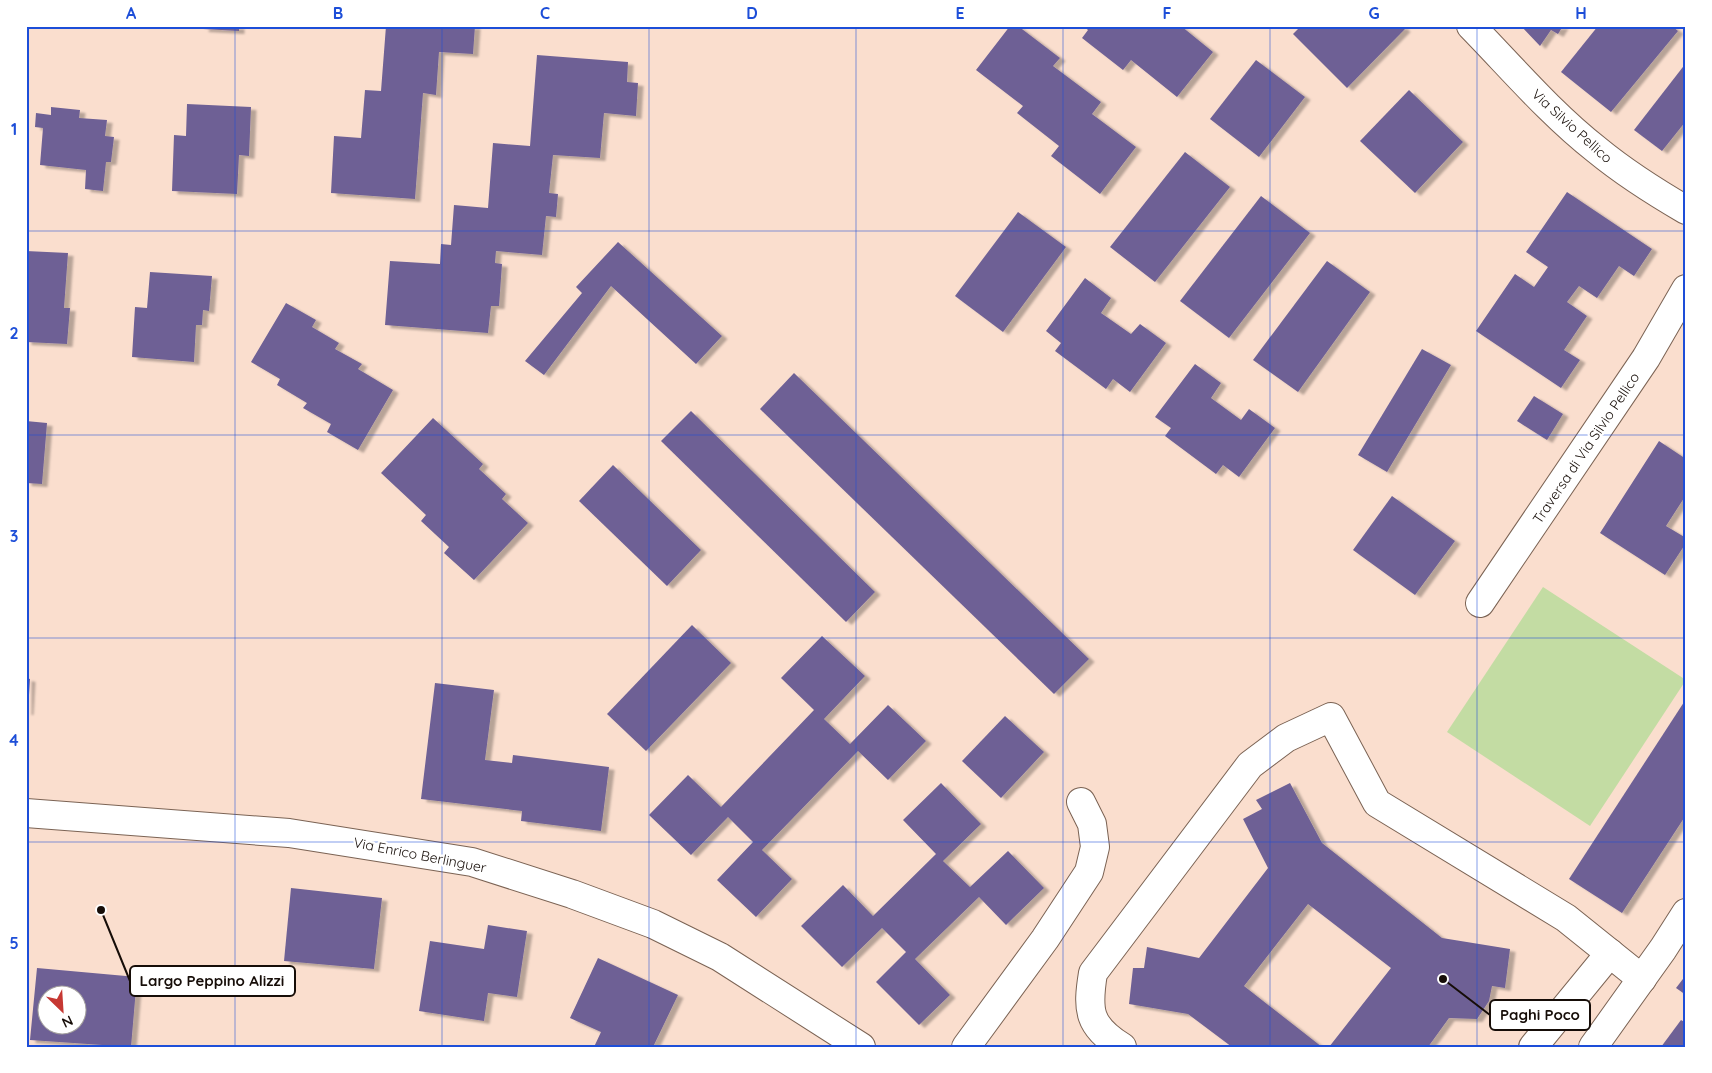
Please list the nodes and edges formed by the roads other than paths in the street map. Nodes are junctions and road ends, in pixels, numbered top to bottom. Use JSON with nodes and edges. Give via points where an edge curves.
{"nodes":[{"id":1,"x":1471,"y":26,"type":"edge"},
{"id":2,"x":1686,"y":210,"type":"edge"},
{"id":3,"x":1686,"y":289,"type":"edge"},
{"id":4,"x":1480,"y":603,"type":"dead end"},
{"id":5,"x":1081,"y":802,"type":"dead end"},
{"id":6,"x":26,"y":813,"type":"edge"},
{"id":7,"x":1686,"y":914,"type":"edge"},
{"id":8,"x":1610,"y":953,"type":"junction"},
{"id":9,"x":1642,"y":979,"type":"junction"},
{"id":10,"x":861,"y":1047,"type":"edge"},
{"id":11,"x":966,"y":1047,"type":"edge"},
{"id":12,"x":1122,"y":1047,"type":"edge"},
{"id":13,"x":1533,"y":1047,"type":"edge"},
{"id":14,"x":1593,"y":1047,"type":"edge"}],
"edges":[{"from":1,"to":2,"type":"street","name":"Via Silvio Pellico","via":[[1553,111],[1595,149],[1638,182]]},
{"from":3,"to":4,"type":"street","name":"Traversa di Via Silvio Pellico","via":[[1646,358]]},
{"from":5,"to":11,"type":"street","via":[[1092,824],[1095,847],[1089,872]]},
{"from":6,"to":10,"type":"street","name":"Via Enrico Berlinguer","via":[[289,833],[472,862],[653,924],[720,957]]},
{"from":7,"to":9,"type":"street"},
{"from":8,"to":9,"type":"street"},
{"from":8,"to":12,"type":"street","via":[[1566,918],[1377,803],[1331,717],[1286,738],[1250,765],[1093,973],[1089,1000],[1094,1020],[1105,1037]]},
{"from":8,"to":13,"type":"street"},
{"from":9,"to":14,"type":"street"}]}
